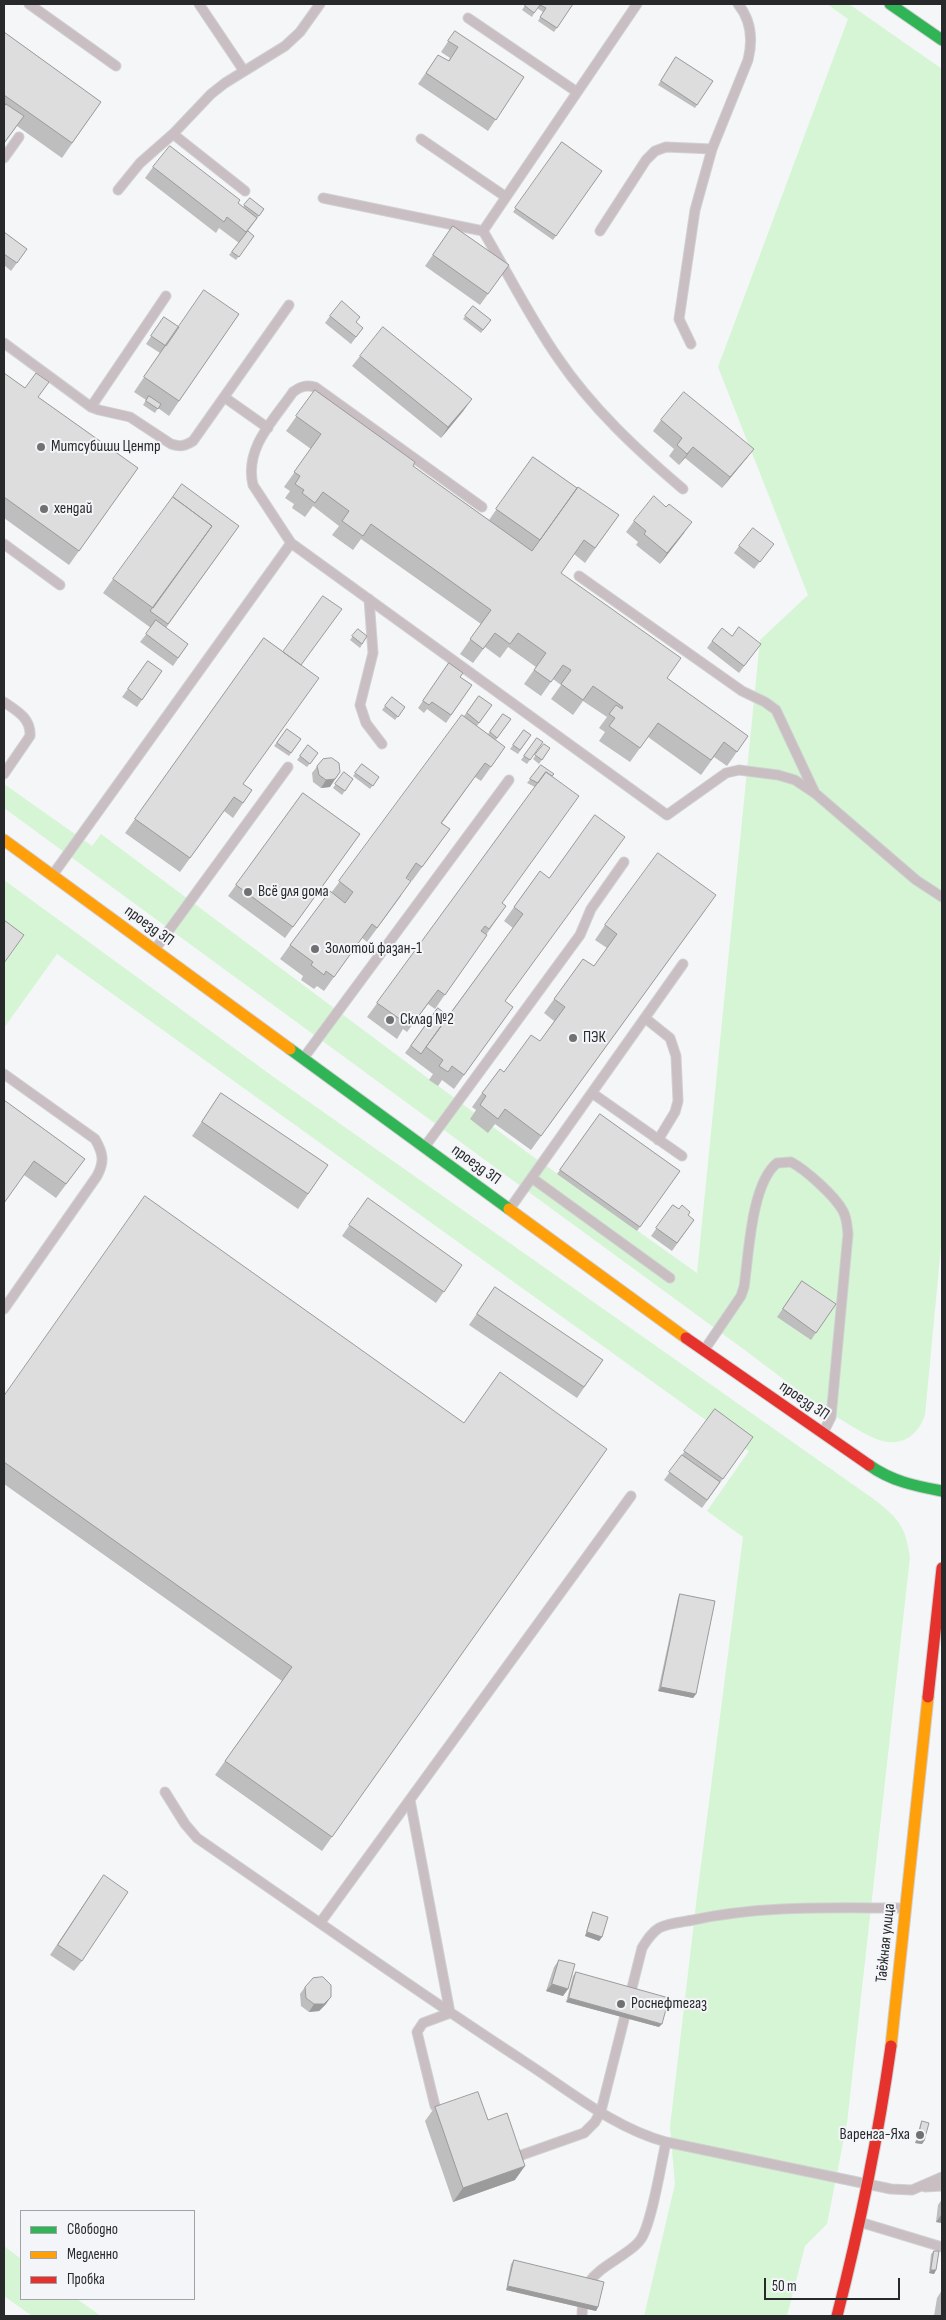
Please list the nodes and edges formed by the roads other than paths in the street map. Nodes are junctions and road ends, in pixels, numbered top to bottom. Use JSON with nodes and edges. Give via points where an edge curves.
{"nodes":[{"id":1,"x":30,"y":4,"type":"edge"},
{"id":2,"x":199,"y":4,"type":"edge"},
{"id":3,"x":320,"y":4,"type":"edge"},
{"id":4,"x":637,"y":4,"type":"edge"},
{"id":5,"x":738,"y":4,"type":"edge"},
{"id":6,"x":893,"y":5,"type":"edge"},
{"id":7,"x":468,"y":18,"type":"dead end"},
{"id":8,"x":942,"y":40,"type":"edge"},
{"id":9,"x":116,"y":66,"type":"dead end"},
{"id":10,"x":244,"y":71,"type":"junction"},
{"id":11,"x":577,"y":92,"type":"junction"},
{"id":12,"x":173,"y":134,"type":"junction"},
{"id":13,"x":19,"y":137,"type":"edge"},
{"id":14,"x":421,"y":139,"type":"dead end"},
{"id":15,"x":712,"y":150,"type":"junction"},
{"id":16,"x":4,"y":158,"type":"edge"},
{"id":17,"x":118,"y":190,"type":"dead end"},
{"id":18,"x":245,"y":191,"type":"dead end"},
{"id":19,"x":506,"y":197,"type":"junction"},
{"id":20,"x":324,"y":198,"type":"dead end"},
{"id":21,"x":483,"y":231,"type":"junction"},
{"id":22,"x":600,"y":231,"type":"dead end"},
{"id":23,"x":166,"y":296,"type":"dead end"},
{"id":24,"x":289,"y":305,"type":"dead end"},
{"id":25,"x":4,"y":342,"type":"edge"},
{"id":26,"x":691,"y":344,"type":"dead end"},
{"id":27,"x":224,"y":397,"type":"junction"},
{"id":28,"x":91,"y":407,"type":"junction"},
{"id":29,"x":268,"y":428,"type":"junction"},
{"id":30,"x":683,"y":489,"type":"dead end"},
{"id":31,"x":482,"y":507,"type":"dead end"},
{"id":32,"x":292,"y":543,"type":"junction"},
{"id":33,"x":4,"y":544,"type":"edge"},
{"id":34,"x":579,"y":576,"type":"dead end"},
{"id":35,"x":60,"y":585,"type":"dead end"},
{"id":36,"x":369,"y":599,"type":"junction"},
{"id":37,"x":4,"y":702,"type":"edge"},
{"id":38,"x":382,"y":744,"type":"dead end"},
{"id":39,"x":288,"y":767,"type":"dead end"},
{"id":40,"x":4,"y":774,"type":"edge"},
{"id":41,"x":508,"y":780,"type":"dead end"},
{"id":42,"x":816,"y":794,"type":"junction"},
{"id":43,"x":4,"y":840,"type":"edge"},
{"id":44,"x":624,"y":862,"type":"dead end"},
{"id":45,"x":52,"y":876,"type":"junction"},
{"id":46,"x":942,"y":897,"type":"edge"},
{"id":47,"x":155,"y":950,"type":"junction"},
{"id":48,"x":683,"y":964,"type":"dead end"},
{"id":49,"x":645,"y":1018,"type":"junction"},
{"id":50,"x":303,"y":1058,"type":"junction"},
{"id":51,"x":4,"y":1074,"type":"edge"},
{"id":52,"x":592,"y":1093,"type":"junction"},
{"id":53,"x":658,"y":1140,"type":"junction"},
{"id":54,"x":424,"y":1147,"type":"junction"},
{"id":55,"x":682,"y":1156,"type":"dead end"},
{"id":56,"x":532,"y":1178,"type":"junction"},
{"id":57,"x":509,"y":1209,"type":"junction"},
{"id":58,"x":670,"y":1278,"type":"dead end"},
{"id":59,"x":4,"y":1309,"type":"edge"},
{"id":60,"x":704,"y":1351,"type":"junction"},
{"id":61,"x":822,"y":1433,"type":"junction"},
{"id":62,"x":942,"y":1491,"type":"edge"},
{"id":63,"x":631,"y":1496,"type":"dead end"},
{"id":64,"x":942,"y":1568,"type":"edge"},
{"id":65,"x":165,"y":1792,"type":"dead end"},
{"id":66,"x":410,"y":1800,"type":"junction"},
{"id":67,"x":906,"y":1908,"type":"junction"},
{"id":68,"x":320,"y":1923,"type":"junction"},
{"id":69,"x":450,"y":2013,"type":"junction"},
{"id":70,"x":435,"y":2106,"type":"edge"},
{"id":71,"x":601,"y":2111,"type":"junction"},
{"id":72,"x":666,"y":2142,"type":"junction"},
{"id":73,"x":519,"y":2156,"type":"edge"},
{"id":74,"x":942,"y":2177,"type":"edge"},
{"id":75,"x":869,"y":2185,"type":"junction"},
{"id":76,"x":942,"y":2186,"type":"edge"},
{"id":77,"x":922,"y":2187,"type":"junction"},
{"id":78,"x":861,"y":2222,"type":"junction"},
{"id":79,"x":942,"y":2247,"type":"edge"},
{"id":80,"x":582,"y":2316,"type":"edge"},
{"id":81,"x":837,"y":2316,"type":"edge"}],
"edges":[{"from":1,"to":9,"type":"lane"},
{"from":2,"to":10,"type":"lane"},
{"from":3,"to":10,"type":"lane","via":[[300,32],[285,46]]},
{"from":4,"to":11,"type":"lane"},
{"from":5,"to":15,"type":"lane","via":[[748,22],[751,48]]},
{"from":6,"to":8,"type":"main road"},
{"from":7,"to":11,"type":"lane"},
{"from":10,"to":12,"type":"lane","via":[[211,94]]},
{"from":11,"to":19,"type":"lane"},
{"from":12,"to":17,"type":"lane","via":[[140,163]]},
{"from":12,"to":18,"type":"lane"},
{"from":13,"to":16,"type":"lane"},
{"from":14,"to":19,"type":"lane"},
{"from":15,"to":22,"type":"lane","via":[[666,147],[655,151]]},
{"from":15,"to":26,"type":"lane","via":[[695,210],[679,310],[682,329]]},
{"from":19,"to":21,"type":"lane"},
{"from":20,"to":21,"type":"lane"},
{"from":21,"to":30,"type":"lane","via":[[541,331],[575,381],[640,453]]},
{"from":23,"to":28,"type":"lane"},
{"from":24,"to":27,"type":"lane"},
{"from":25,"to":28,"type":"lane"},
{"from":27,"to":28,"type":"lane","via":[[193,441],[178,446],[130,417]]},
{"from":27,"to":29,"type":"lane"},
{"from":29,"to":31,"type":"lane","via":[[293,392],[307,385]]},
{"from":29,"to":32,"type":"lane","via":[[254,450],[253,485]]},
{"from":32,"to":36,"type":"lane"},
{"from":32,"to":45,"type":"lane"},
{"from":33,"to":35,"type":"lane"},
{"from":34,"to":42,"type":"lane","via":[[742,691],[776,710]]},
{"from":36,"to":38,"type":"lane","via":[[373,653],[360,705],[366,723]]},
{"from":36,"to":42,"type":"lane","via":[[667,815],[726,773],[739,770],[795,780]]},
{"from":37,"to":40,"type":"lane","via":[[22,715],[30,729],[30,736]]},
{"from":39,"to":47,"type":"lane"},
{"from":41,"to":50,"type":"lane"},
{"from":42,"to":46,"type":"lane","via":[[916,880]]},
{"from":43,"to":45,"type":"main road","name":"проезд 3П"},
{"from":44,"to":54,"type":"lane","via":[[591,909],[580,935]]},
{"from":45,"to":47,"type":"main road","name":"проезд 3П"},
{"from":47,"to":50,"type":"main road","name":"проезд 3П"},
{"from":48,"to":49,"type":"lane"},
{"from":49,"to":52,"type":"lane"},
{"from":49,"to":53,"type":"lane","via":[[670,1038],[676,1056],[678,1101]]},
{"from":50,"to":54,"type":"main road","name":"проезд 3П"},
{"from":51,"to":59,"type":"lane","via":[[95,1139],[103,1152],[103,1165],[97,1176]]},
{"from":52,"to":53,"type":"lane"},
{"from":52,"to":56,"type":"lane"},
{"from":53,"to":55,"type":"lane"},
{"from":54,"to":57,"type":"main road","name":"проезд 3П"},
{"from":56,"to":57,"type":"lane"},
{"from":56,"to":58,"type":"lane"},
{"from":57,"to":60,"type":"main road","name":"проезд 3П"},
{"from":60,"to":61,"type":"main road","name":"проезд 3П"},
{"from":60,"to":61,"type":"lane","via":[[741,1296],[757,1203],[766,1176],[778,1163],[791,1162],[833,1198],[843,1211],[848,1234],[831,1417]]},
{"from":61,"to":62,"type":"main road","name":"проезд 3П","via":[[894,1480]]},
{"from":63,"to":66,"type":"lane"},
{"from":64,"to":67,"type":"main road","name":"Таёжная улица"},
{"from":65,"to":68,"type":"lane","via":[[197,1838]]},
{"from":66,"to":68,"type":"lane"},
{"from":66,"to":69,"type":"lane"},
{"from":67,"to":71,"type":"lane","via":[[758,1909],[661,1927],[649,1936],[642,1948]]},
{"from":67,"to":75,"type":"main road","name":"Таёжная улица","via":[[892,2041]]},
{"from":68,"to":69,"type":"lane"},
{"from":69,"to":70,"type":"lane","via":[[422,2022],[417,2032]]},
{"from":69,"to":71,"type":"lane"},
{"from":71,"to":72,"type":"lane","via":[[630,2129]]},
{"from":71,"to":73,"type":"lane","via":[[596,2122],[584,2133]]},
{"from":72,"to":75,"type":"lane"},
{"from":72,"to":80,"type":"lane","via":[[641,2239],[593,2275],[586,2285]]},
{"from":74,"to":77,"type":"lane"},
{"from":75,"to":77,"type":"lane","via":[[900,2190]]},
{"from":75,"to":78,"type":"main road","name":"Таёжная улица"},
{"from":76,"to":77,"type":"lane"},
{"from":78,"to":79,"type":"lane"},
{"from":78,"to":81,"type":"main road","name":"Таёжная улица"}]}
